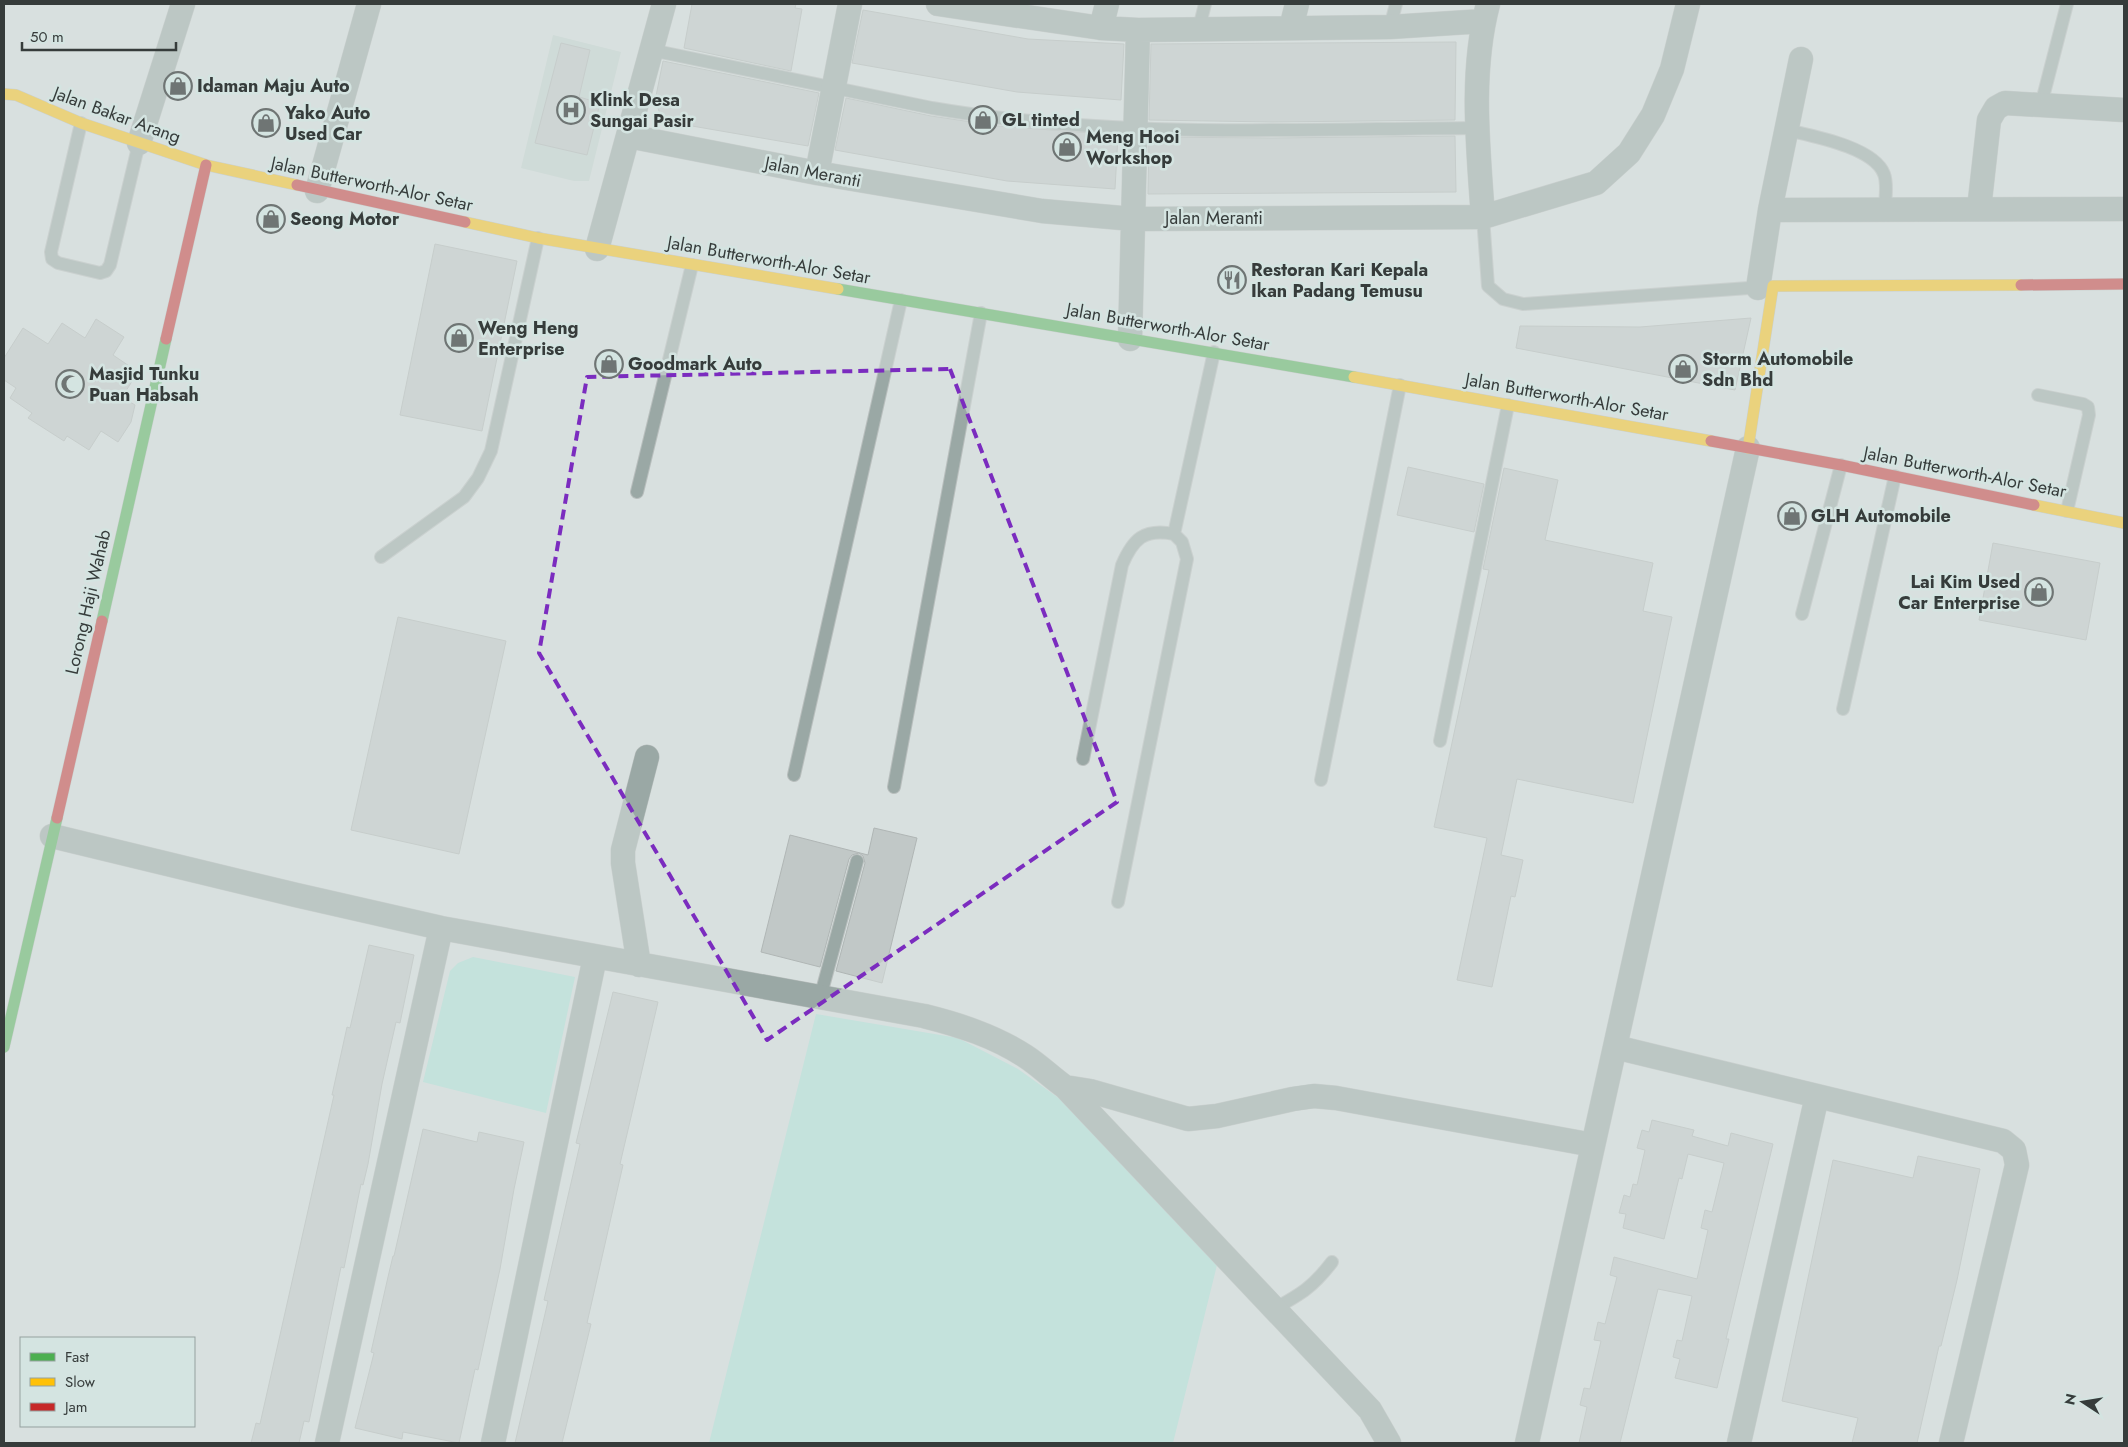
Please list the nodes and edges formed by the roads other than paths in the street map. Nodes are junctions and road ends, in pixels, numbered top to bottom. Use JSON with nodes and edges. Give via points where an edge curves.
{"nodes":[{"id":1,"x":183,"y":4,"type":"edge"},
{"id":2,"x":369,"y":4,"type":"edge"},
{"id":3,"x":664,"y":4,"type":"edge"},
{"id":4,"x":850,"y":4,"type":"edge"},
{"id":5,"x":938,"y":4,"type":"edge"},
{"id":6,"x":1107,"y":4,"type":"edge"},
{"id":7,"x":1205,"y":4,"type":"edge"},
{"id":8,"x":1297,"y":4,"type":"edge"},
{"id":9,"x":1396,"y":4,"type":"edge"},
{"id":10,"x":1688,"y":4,"type":"edge"},
{"id":11,"x":2066,"y":4,"type":"edge"},
{"id":12,"x":1486,"y":13,"type":"edge"},
{"id":13,"x":1390,"y":27,"type":"junction"},
{"id":14,"x":1101,"y":28,"type":"junction"},
{"id":15,"x":1199,"y":28,"type":"junction"},
{"id":16,"x":1291,"y":28,"type":"junction"},
{"id":17,"x":1138,"y":30,"type":"junction"},
{"id":18,"x":651,"y":50,"type":"junction"},
{"id":19,"x":1801,"y":59,"type":"dead end"},
{"id":20,"x":4,"y":84,"type":"edge"},
{"id":21,"x":832,"y":88,"type":"junction"},
{"id":22,"x":4,"y":94,"type":"edge"},
{"id":23,"x":16,"y":96,"type":"junction"},
{"id":24,"x":2041,"y":105,"type":"junction"},
{"id":25,"x":2124,"y":110,"type":"edge"},
{"id":26,"x":81,"y":123,"type":"junction"},
{"id":27,"x":1476,"y":128,"type":"junction"},
{"id":28,"x":1135,"y":129,"type":"junction"},
{"id":29,"x":1786,"y":130,"type":"junction"},
{"id":30,"x":628,"y":136,"type":"junction"},
{"id":31,"x":139,"y":143,"type":"junction"},
{"id":32,"x":206,"y":165,"type":"junction"},
{"id":33,"x":817,"y":174,"type":"junction"},
{"id":34,"x":317,"y":190,"type":"junction"},
{"id":35,"x":1979,"y":209,"type":"junction"},
{"id":36,"x":2124,"y":209,"type":"edge"},
{"id":37,"x":1770,"y":210,"type":"junction"},
{"id":38,"x":1886,"y":210,"type":"junction"},
{"id":39,"x":1483,"y":217,"type":"junction"},
{"id":40,"x":1133,"y":219,"type":"junction"},
{"id":41,"x":538,"y":238,"type":"junction"},
{"id":42,"x":597,"y":249,"type":"junction"},
{"id":43,"x":692,"y":265,"type":"junction"},
{"id":44,"x":2124,"y":284,"type":"edge"},
{"id":45,"x":1766,"y":287,"type":"junction"},
{"id":46,"x":901,"y":300,"type":"junction"},
{"id":47,"x":981,"y":313,"type":"junction"},
{"id":48,"x":1130,"y":339,"type":"junction"},
{"id":49,"x":1214,"y":352,"type":"junction"},
{"id":50,"x":1400,"y":385,"type":"junction"},
{"id":51,"x":2038,"y":395,"type":"dead end"},
{"id":52,"x":1508,"y":405,"type":"junction"},
{"id":53,"x":1748,"y":448,"type":"junction"},
{"id":54,"x":1841,"y":465,"type":"junction"},
{"id":55,"x":1895,"y":476,"type":"junction"},
{"id":56,"x":637,"y":492,"type":"dead end"},
{"id":57,"x":2067,"y":510,"type":"junction"},
{"id":58,"x":2124,"y":523,"type":"edge"},
{"id":59,"x":1174,"y":534,"type":"junction"},
{"id":60,"x":381,"y":557,"type":"dead end"},
{"id":61,"x":1802,"y":614,"type":"dead end"},
{"id":62,"x":1843,"y":709,"type":"dead end"},
{"id":63,"x":1440,"y":741,"type":"dead end"},
{"id":64,"x":647,"y":757,"type":"dead end"},
{"id":65,"x":1083,"y":759,"type":"dead end"},
{"id":66,"x":794,"y":775,"type":"dead end"},
{"id":67,"x":1321,"y":780,"type":"dead end"},
{"id":68,"x":894,"y":787,"type":"dead end"},
{"id":69,"x":52,"y":836,"type":"junction"},
{"id":70,"x":857,"y":861,"type":"dead end"},
{"id":71,"x":1118,"y":902,"type":"dead end"},
{"id":72,"x":441,"y":928,"type":"junction"},
{"id":73,"x":595,"y":957,"type":"junction"},
{"id":74,"x":639,"y":965,"type":"junction"},
{"id":75,"x":820,"y":998,"type":"junction"},
{"id":76,"x":4,"y":1046,"type":"edge"},
{"id":77,"x":1615,"y":1047,"type":"junction"},
{"id":78,"x":1064,"y":1087,"type":"junction"},
{"id":79,"x":1817,"y":1096,"type":"junction"},
{"id":80,"x":1593,"y":1145,"type":"junction"},
{"id":81,"x":1332,"y":1262,"type":"dead end"},
{"id":82,"x":1274,"y":1309,"type":"junction"},
{"id":83,"x":327,"y":1443,"type":"edge"},
{"id":84,"x":493,"y":1443,"type":"edge"},
{"id":85,"x":1389,"y":1443,"type":"edge"},
{"id":86,"x":1527,"y":1443,"type":"edge"},
{"id":87,"x":1739,"y":1443,"type":"edge"},
{"id":88,"x":1951,"y":1443,"type":"edge"}],
"edges":[{"from":1,"to":31,"type":"street"},
{"from":2,"to":34,"type":"street"},
{"from":3,"to":18,"type":"street"},
{"from":4,"to":21,"type":"street"},
{"from":5,"to":14,"type":"street"},
{"from":6,"to":14,"type":"street"},
{"from":7,"to":15,"type":"lane"},
{"from":8,"to":16,"type":"street"},
{"from":9,"to":13,"type":"lane"},
{"from":10,"to":39,"type":"street","name":"Jalan Meranti","via":[[1672,69],[1653,115],[1629,153],[1596,183]]},
{"from":11,"to":24,"type":"lane"},
{"from":12,"to":13,"type":"street"},
{"from":12,"to":27,"type":"street","via":[[1478,71]]},
{"from":13,"to":16,"type":"street"},
{"from":14,"to":17,"type":"street"},
{"from":15,"to":16,"type":"street"},
{"from":15,"to":17,"type":"street"},
{"from":17,"to":28,"type":"street"},
{"from":18,"to":21,"type":"lane"},
{"from":18,"to":30,"type":"street"},
{"from":19,"to":29,"type":"street"},
{"from":20,"to":23,"type":"main road","name":"Jalan Bakar Arang"},
{"from":21,"to":28,"type":"lane","via":[[975,115]]},
{"from":21,"to":33,"type":"street"},
{"from":22,"to":23,"type":"main road","name":"Jalan Bakar Arang"},
{"from":23,"to":26,"type":"main road","name":"Jalan Bakar Arang"},
{"from":24,"to":25,"type":"street"},
{"from":24,"to":35,"type":"street","via":[[2006,103],[1996,108],[1988,120]]},
{"from":26,"to":31,"type":"main road","name":"Jalan Bakar Arang"},
{"from":26,"to":31,"type":"lane","via":[[51,252],[58,263],[106,272]]},
{"from":27,"to":28,"type":"lane"},
{"from":27,"to":39,"type":"street"},
{"from":28,"to":40,"type":"street"},
{"from":29,"to":37,"type":"street"},
{"from":29,"to":38,"type":"lane","via":[[1840,144],[1877,162],[1884,175]]},
{"from":30,"to":33,"type":"street","name":"Jalan Meranti"},
{"from":30,"to":42,"type":"street"},
{"from":31,"to":32,"type":"main road","name":"Jalan Bakar Arang"},
{"from":32,"to":34,"type":"main road","name":"Jalan Butterworth-Alor Setar"},
{"from":32,"to":69,"type":"main road","name":"Lorong Haji Wahab"},
{"from":33,"to":40,"type":"street","name":"Jalan Meranti","via":[[1042,211]]},
{"from":34,"to":41,"type":"main road","name":"Jalan Butterworth-Alor Setar"},
{"from":35,"to":36,"type":"street"},
{"from":35,"to":38,"type":"street"},
{"from":37,"to":38,"type":"street"},
{"from":37,"to":45,"type":"street"},
{"from":39,"to":40,"type":"street","name":"Jalan Meranti"},
{"from":39,"to":45,"type":"lane","via":[[1488,286],[1503,299],[1523,304]]},
{"from":40,"to":48,"type":"street"},
{"from":41,"to":42,"type":"main road","name":"Jalan Butterworth-Alor Setar"},
{"from":41,"to":60,"type":"lane","via":[[491,452],[464,497]]},
{"from":42,"to":43,"type":"main road","name":"Jalan Butterworth-Alor Setar"},
{"from":43,"to":46,"type":"main road","name":"Jalan Butterworth-Alor Setar"},
{"from":43,"to":56,"type":"lane"},
{"from":44,"to":45,"type":"main road"},
{"from":45,"to":53,"type":"main road"},
{"from":46,"to":47,"type":"main road","name":"Jalan Butterworth-Alor Setar"},
{"from":46,"to":66,"type":"lane"},
{"from":47,"to":48,"type":"main road","name":"Jalan Butterworth-Alor Setar"},
{"from":47,"to":68,"type":"lane"},
{"from":48,"to":49,"type":"main road","name":"Jalan Butterworth-Alor Setar"},
{"from":49,"to":50,"type":"main road","name":"Jalan Butterworth-Alor Setar"},
{"from":49,"to":59,"type":"lane"},
{"from":50,"to":52,"type":"main road","name":"Jalan Butterworth-Alor Setar"},
{"from":50,"to":67,"type":"lane"},
{"from":51,"to":57,"type":"lane","via":[[2088,407],[2089,415]]},
{"from":52,"to":53,"type":"main road","name":"Jalan Butterworth-Alor Setar"},
{"from":52,"to":63,"type":"lane"},
{"from":53,"to":54,"type":"main road","name":"Jalan Butterworth-Alor Setar"},
{"from":53,"to":77,"type":"street"},
{"from":54,"to":55,"type":"main road","name":"Jalan Butterworth-Alor Setar"},
{"from":54,"to":61,"type":"lane"},
{"from":55,"to":57,"type":"main road","name":"Jalan Butterworth-Alor Setar"},
{"from":55,"to":62,"type":"lane"},
{"from":57,"to":58,"type":"main road","name":"Jalan Butterworth-Alor Setar"},
{"from":59,"to":65,"type":"lane","via":[[1159,531],[1145,535],[1130,547],[1122,565]]},
{"from":59,"to":71,"type":"lane","via":[[1182,542],[1187,559]]},
{"from":64,"to":74,"type":"street","via":[[622,863]]},
{"from":69,"to":72,"type":"street"},
{"from":69,"to":76,"type":"main road","name":"Lorong Haji Wahab"},
{"from":70,"to":75,"type":"lane"},
{"from":72,"to":73,"type":"street"},
{"from":72,"to":83,"type":"street"},
{"from":73,"to":74,"type":"street"},
{"from":73,"to":84,"type":"street"},
{"from":74,"to":75,"type":"street"},
{"from":75,"to":78,"type":"street","via":[[959,1024],[1024,1056]]},
{"from":77,"to":79,"type":"street"},
{"from":77,"to":80,"type":"street"},
{"from":78,"to":80,"type":"street","via":[[1188,1119],[1314,1096],[1336,1098]]},
{"from":78,"to":82,"type":"street"},
{"from":79,"to":87,"type":"street"},
{"from":79,"to":88,"type":"street","via":[[2003,1141],[2014,1150],[2018,1165]]},
{"from":80,"to":86,"type":"street"},
{"from":81,"to":82,"type":"lane","via":[[1318,1281]]},
{"from":82,"to":85,"type":"street","via":[[1370,1410]]}]}
